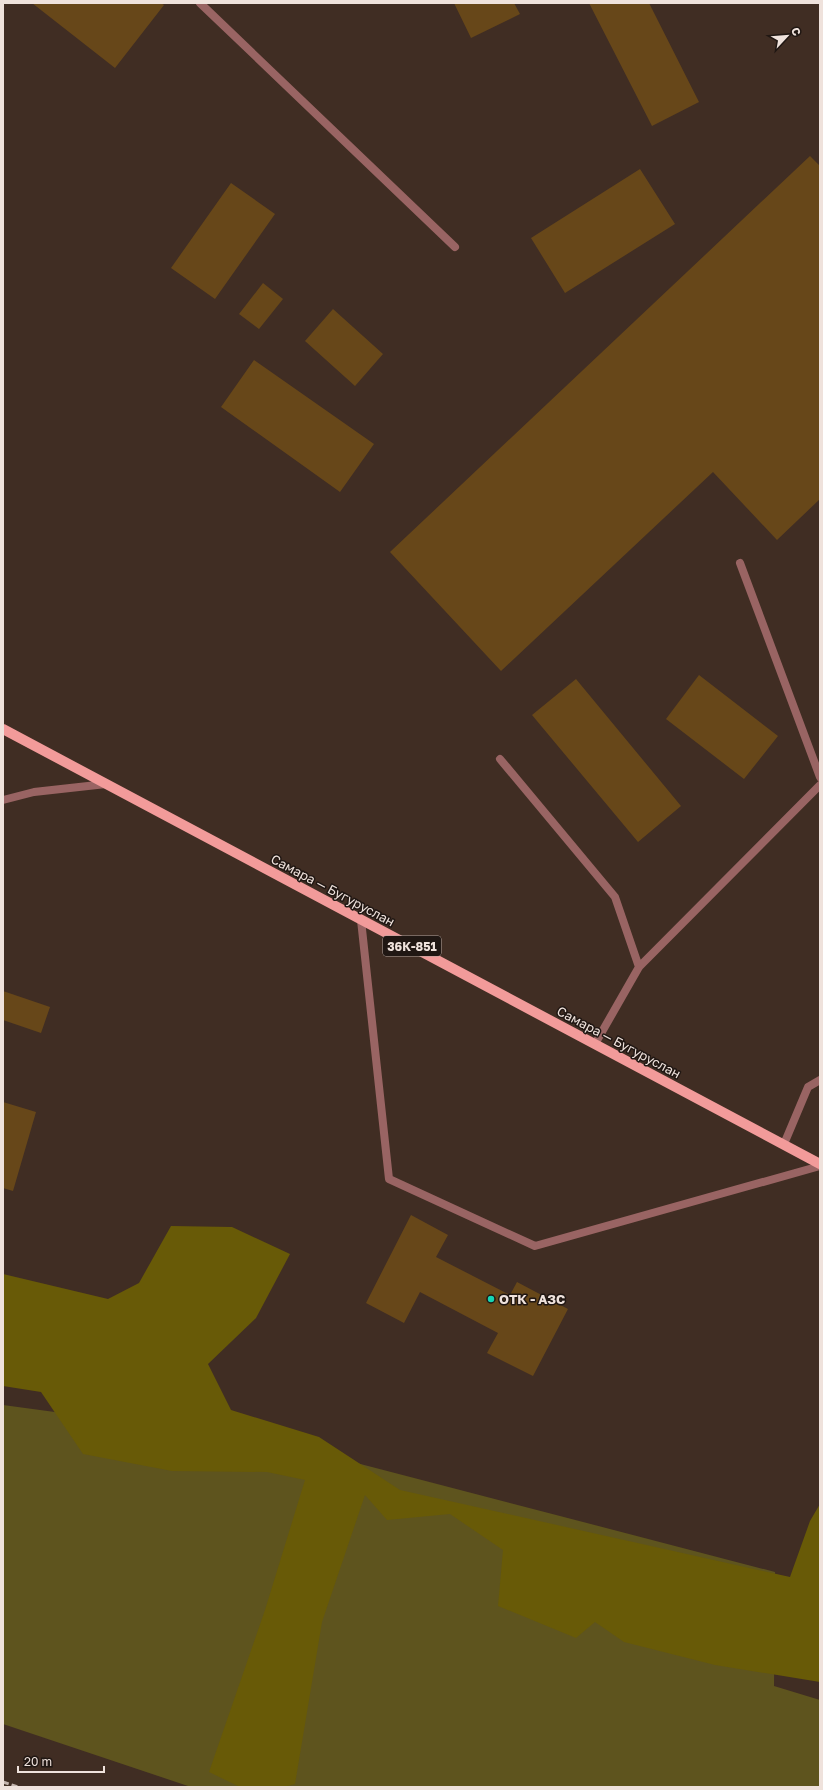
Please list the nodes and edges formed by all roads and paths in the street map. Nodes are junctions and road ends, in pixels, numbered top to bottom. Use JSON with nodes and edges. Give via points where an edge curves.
{"nodes":[{"id":1,"x":200,"y":3,"type":"edge"},
{"id":2,"x":455,"y":247,"type":"dead end"},
{"id":3,"x":740,"y":562,"type":"dead end"},
{"id":4,"x":3,"y":729,"type":"edge"},
{"id":5,"x":500,"y":759,"type":"dead end"},
{"id":6,"x":820,"y":777,"type":"edge"},
{"id":7,"x":106,"y":784,"type":"junction"},
{"id":8,"x":820,"y":785,"type":"edge"},
{"id":9,"x":3,"y":800,"type":"edge"},
{"id":10,"x":361,"y":920,"type":"junction"},
{"id":11,"x":639,"y":967,"type":"junction"},
{"id":12,"x":595,"y":1044,"type":"junction"},
{"id":13,"x":820,"y":1080,"type":"edge"},
{"id":14,"x":784,"y":1144,"type":"junction"},
{"id":15,"x":820,"y":1165,"type":"edge"}],
"edges":[{"from":1,"to":2,"type":"lane"},
{"from":3,"to":6,"type":"lane"},
{"from":4,"to":7,"type":"main road","name":"Самара — Бугуруслан","number":"36К-851"},
{"from":5,"to":11,"type":"lane","via":[[615,897]]},
{"from":7,"to":9,"type":"lane","via":[[34,792]]},
{"from":7,"to":10,"type":"main road","name":"Самара — Бугуруслан","number":"36К-851"},
{"from":8,"to":11,"type":"lane"},
{"from":10,"to":12,"type":"main road","name":"Самара — Бугуруслан","number":"36К-851"},
{"from":10,"to":15,"type":"lane","via":[[390,1178],[535,1246]]},
{"from":11,"to":12,"type":"lane"},
{"from":12,"to":14,"type":"main road","name":"Самара — Бугуруслан","number":"36К-851"},
{"from":13,"to":14,"type":"lane","via":[[808,1087]]},
{"from":14,"to":15,"type":"main road","name":"Самара — Бугуруслан","number":"36К-851"}]}
